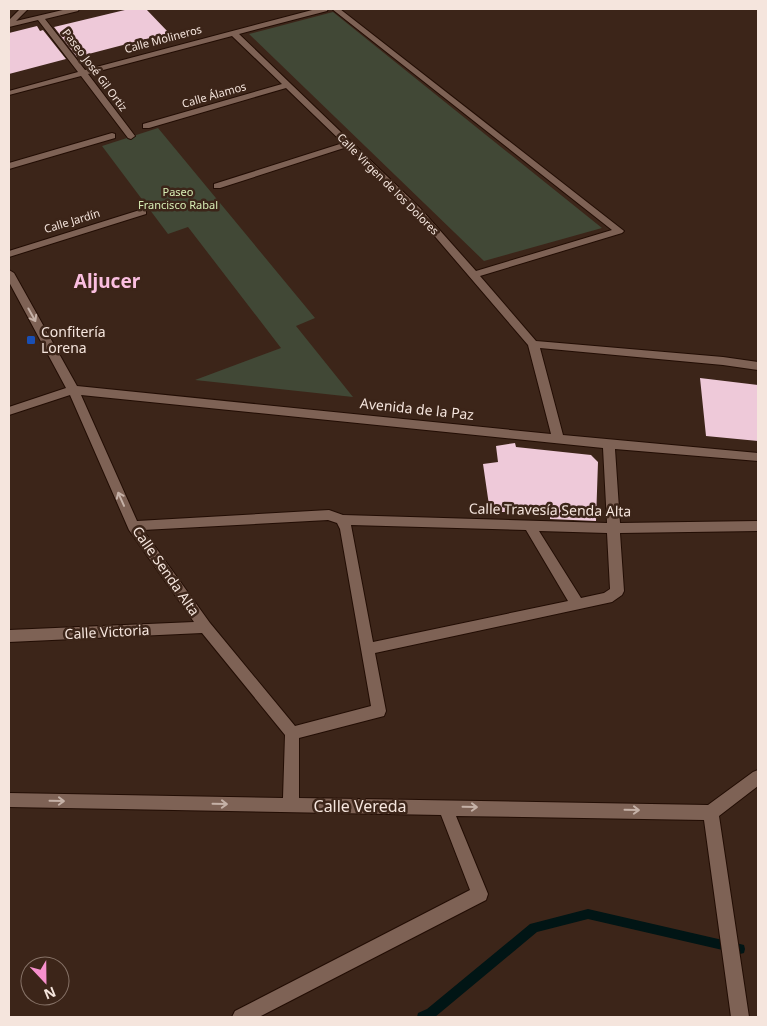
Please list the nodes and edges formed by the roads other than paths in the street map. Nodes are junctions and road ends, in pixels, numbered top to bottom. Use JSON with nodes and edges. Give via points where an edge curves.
{"nodes":[{"id":1,"x":24,"y":9,"type":"edge"},
{"id":2,"x":74,"y":9,"type":"edge"},
{"id":3,"x":324,"y":9,"type":"edge"},
{"id":4,"x":336,"y":9,"type":"edge"},
{"id":5,"x":40,"y":17,"type":"junction"},
{"id":6,"x":9,"y":24,"type":"edge"},
{"id":7,"x":233,"y":32,"type":"junction"},
{"id":8,"x":83,"y":72,"type":"junction"},
{"id":9,"x":288,"y":85,"type":"junction"},
{"id":10,"x":9,"y":93,"type":"edge"},
{"id":11,"x":146,"y":126,"type":"dead end"},
{"id":12,"x":112,"y":136,"type":"dead end"},
{"id":13,"x":131,"y":136,"type":"dead end"},
{"id":14,"x":348,"y":144,"type":"junction"},
{"id":15,"x":9,"y":166,"type":"edge"},
{"id":16,"x":217,"y":186,"type":"dead end"},
{"id":17,"x":143,"y":212,"type":"dead end"},
{"id":18,"x":9,"y":254,"type":"edge"},
{"id":19,"x":9,"y":273,"type":"edge"},
{"id":20,"x":474,"y":275,"type":"junction"},
{"id":21,"x":533,"y":344,"type":"junction"},
{"id":22,"x":758,"y":366,"type":"edge"},
{"id":23,"x":73,"y":390,"type":"junction"},
{"id":24,"x":9,"y":411,"type":"edge"},
{"id":25,"x":558,"y":439,"type":"junction"},
{"id":26,"x":609,"y":444,"type":"junction"},
{"id":27,"x":758,"y":457,"type":"edge"},
{"id":28,"x":342,"y":520,"type":"junction"},
{"id":29,"x":529,"y":525,"type":"junction"},
{"id":30,"x":133,"y":526,"type":"junction"},
{"id":31,"x":758,"y":526,"type":"edge"},
{"id":32,"x":614,"y":528,"type":"junction"},
{"id":33,"x":577,"y":604,"type":"junction"},
{"id":34,"x":205,"y":627,"type":"junction"},
{"id":35,"x":9,"y":636,"type":"edge"},
{"id":36,"x":368,"y":649,"type":"junction"},
{"id":37,"x":292,"y":733,"type":"junction"},
{"id":38,"x":758,"y":777,"type":"edge"},
{"id":39,"x":9,"y":800,"type":"edge"},
{"id":40,"x":291,"y":806,"type":"junction"},
{"id":41,"x":445,"y":807,"type":"junction"},
{"id":42,"x":710,"y":813,"type":"junction"},
{"id":43,"x":242,"y":1017,"type":"edge"},
{"id":44,"x":740,"y":1017,"type":"edge"}],
"edges":[{"from":1,"to":6,"type":"street"},
{"from":2,"to":5,"type":"street"},
{"from":3,"to":7,"type":"street","name":"Calle Molineros"},
{"from":4,"to":20,"type":"street","via":[[619,232]]},
{"from":5,"to":6,"type":"street"},
{"from":5,"to":8,"type":"street","name":"Paseo José Gil Ortiz"},
{"from":7,"to":8,"type":"street","name":"Calle Molineros"},
{"from":7,"to":9,"type":"street","name":"Calle Virgen de los Dolores"},
{"from":8,"to":10,"type":"street","name":"Calle Molineros"},
{"from":8,"to":13,"type":"street","name":"Paseo José Gil Ortiz"},
{"from":9,"to":11,"type":"street","name":"Calle Álamos"},
{"from":9,"to":14,"type":"street","name":"Calle Virgen de los Dolores"},
{"from":12,"to":15,"type":"street"},
{"from":14,"to":16,"type":"street"},
{"from":14,"to":20,"type":"street","name":"Calle Virgen de los Dolores","via":[[417,210]]},
{"from":17,"to":18,"type":"street","name":"Calle Jardín"},
{"from":19,"to":23,"type":"street","name":"Calle Senda Alta","one_way":true},
{"from":20,"to":21,"type":"street","name":"Calle Virgen de los Dolores"},
{"from":21,"to":22,"type":"street"},
{"from":21,"to":25,"type":"street","name":"Calle Virgen de los Dolores"},
{"from":23,"to":24,"type":"street"},
{"from":23,"to":25,"type":"street","name":"Avenida de la Paz"},
{"from":30,"to":23,"type":"street","name":"Calle Senda Alta","one_way":true},
{"from":25,"to":26,"type":"street","name":"Avenida de la Paz"},
{"from":26,"to":27,"type":"street","name":"Avenida de la Paz"},
{"from":26,"to":32,"type":"street"},
{"from":28,"to":29,"type":"street","name":"Calle Travesía Senda Alta"},
{"from":28,"to":30,"type":"street","name":"Calle Travesía Senda Alta","via":[[329,515]]},
{"from":28,"to":36,"type":"street"},
{"from":29,"to":32,"type":"street","name":"Calle Travesía Senda Alta"},
{"from":29,"to":33,"type":"street"},
{"from":30,"to":34,"type":"street","name":"Calle Senda Alta"},
{"from":31,"to":32,"type":"street","name":"Calle Travesía Senda Alta"},
{"from":32,"to":33,"type":"street","via":[[617,590],[607,598]]},
{"from":33,"to":36,"type":"street"},
{"from":34,"to":35,"type":"street","name":"Calle Victoria"},
{"from":34,"to":37,"type":"street","name":"Calle Senda Alta"},
{"from":36,"to":37,"type":"street","via":[[379,711]]},
{"from":37,"to":40,"type":"street"},
{"from":38,"to":42,"type":"street"},
{"from":39,"to":40,"type":"street","name":"Calle Vereda","one_way":true},
{"from":40,"to":41,"type":"street","name":"Calle Vereda"},
{"from":41,"to":42,"type":"street","name":"Calle Vereda","one_way":true},
{"from":41,"to":43,"type":"street","via":[[480,894]]},
{"from":42,"to":44,"type":"street"}]}
